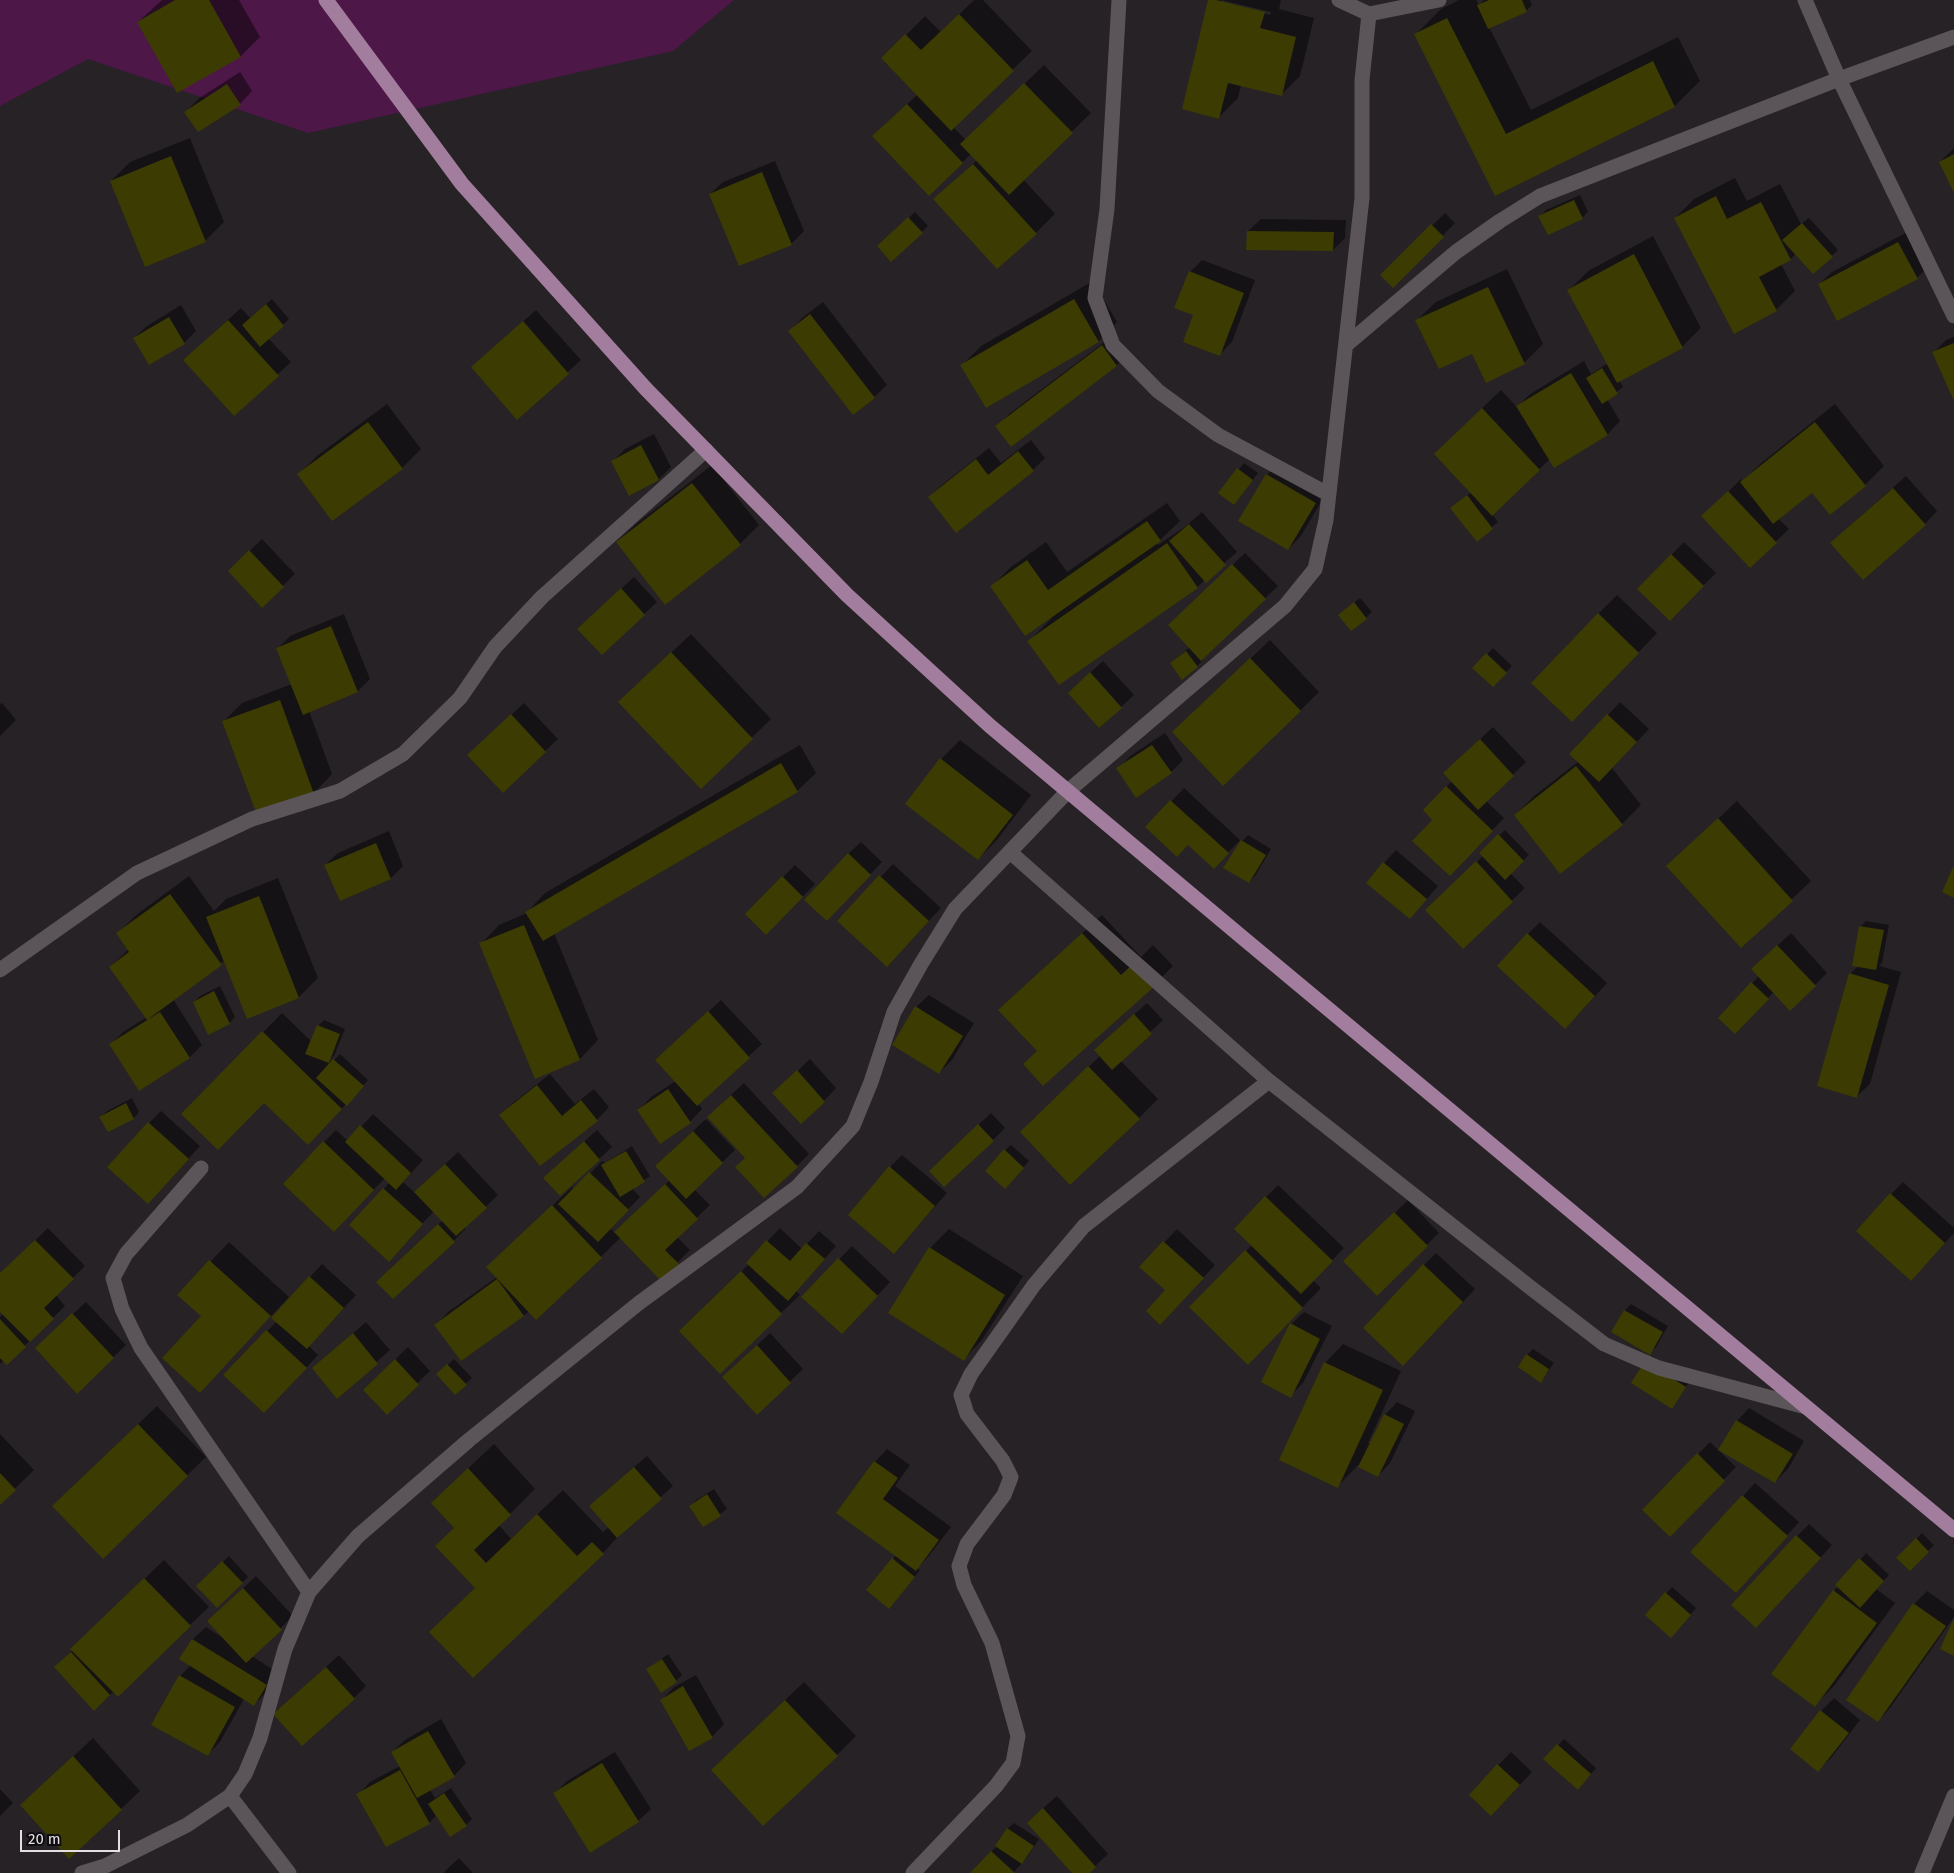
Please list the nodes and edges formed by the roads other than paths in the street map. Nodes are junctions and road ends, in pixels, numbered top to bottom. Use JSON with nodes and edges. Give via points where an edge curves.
{"nodes":[{"id":1,"x":326,"y":0,"type":"edge"},
{"id":2,"x":1119,"y":0,"type":"edge"},
{"id":3,"x":1340,"y":0,"type":"edge"},
{"id":4,"x":1439,"y":0,"type":"edge"},
{"id":5,"x":1805,"y":0,"type":"edge"},
{"id":6,"x":1369,"y":14,"type":"junction"},
{"id":7,"x":1954,"y":37,"type":"edge"},
{"id":8,"x":1839,"y":79,"type":"junction"},
{"id":9,"x":1952,"y":307,"type":"edge"},
{"id":10,"x":1346,"y":345,"type":"junction"},
{"id":11,"x":706,"y":450,"type":"junction"},
{"id":12,"x":1328,"y":494,"type":"junction"},
{"id":13,"x":1068,"y":791,"type":"junction"},
{"id":14,"x":1010,"y":852,"type":"junction"},
{"id":15,"x":0,"y":970,"type":"edge"},
{"id":16,"x":1270,"y":1081,"type":"junction"},
{"id":17,"x":201,"y":1168,"type":"dead end"},
{"id":18,"x":1806,"y":1407,"type":"junction"},
{"id":19,"x":1954,"y":1530,"type":"edge"},
{"id":20,"x":308,"y":1592,"type":"junction"},
{"id":21,"x":230,"y":1796,"type":"junction"},
{"id":22,"x":1954,"y":1796,"type":"edge"},
{"id":23,"x":82,"y":1873,"type":"edge"},
{"id":24,"x":288,"y":1873,"type":"edge"},
{"id":25,"x":913,"y":1873,"type":"edge"},
{"id":26,"x":1922,"y":1873,"type":"edge"}],
"edges":[{"from":1,"to":11,"type":"main road","via":[[462,184],[646,389]]},
{"from":2,"to":12,"type":"street","via":[[1107,209],[1095,298],[1114,345],[1158,391],[1218,435]]},
{"from":3,"to":6,"type":"street"},
{"from":4,"to":6,"type":"street"},
{"from":5,"to":8,"type":"street"},
{"from":6,"to":10,"type":"street","via":[[1362,80],[1362,198]]},
{"from":7,"to":8,"type":"street"},
{"from":8,"to":9,"type":"street"},
{"from":8,"to":10,"type":"street","via":[[1540,196],[1456,252]]},
{"from":10,"to":12,"type":"street"},
{"from":11,"to":13,"type":"main road","via":[[847,595],[990,726]]},
{"from":11,"to":15,"type":"street","via":[[542,598],[495,647],[460,698],[403,754],[340,791],[252,819],[137,873]]},
{"from":12,"to":13,"type":"street","via":[[1316,569],[1284,606]]},
{"from":13,"to":14,"type":"street"},
{"from":13,"to":18,"type":"main road"},
{"from":14,"to":16,"type":"street"},
{"from":14,"to":20,"type":"street","via":[[955,909],[894,1012],[871,1082],[852,1126],[797,1188],[638,1303],[469,1440],[358,1536]]},
{"from":16,"to":18,"type":"street","via":[[1604,1344],[1659,1368]]},
{"from":16,"to":25,"type":"street","via":[[1084,1226],[1034,1285],[970,1374],[961,1395],[967,1414],[1011,1477],[1004,1495],[966,1544],[959,1566],[964,1585],[992,1643],[1018,1736],[1013,1763],[996,1786]]},
{"from":17,"to":20,"type":"street","via":[[126,1254],[113,1278],[122,1309],[141,1348]]},
{"from":18,"to":19,"type":"main road"},
{"from":20,"to":21,"type":"street","via":[[285,1649],[260,1738],[245,1774]]},
{"from":21,"to":23,"type":"street","via":[[187,1825],[105,1866]]},
{"from":21,"to":24,"type":"street"},
{"from":22,"to":26,"type":"street"}]}
